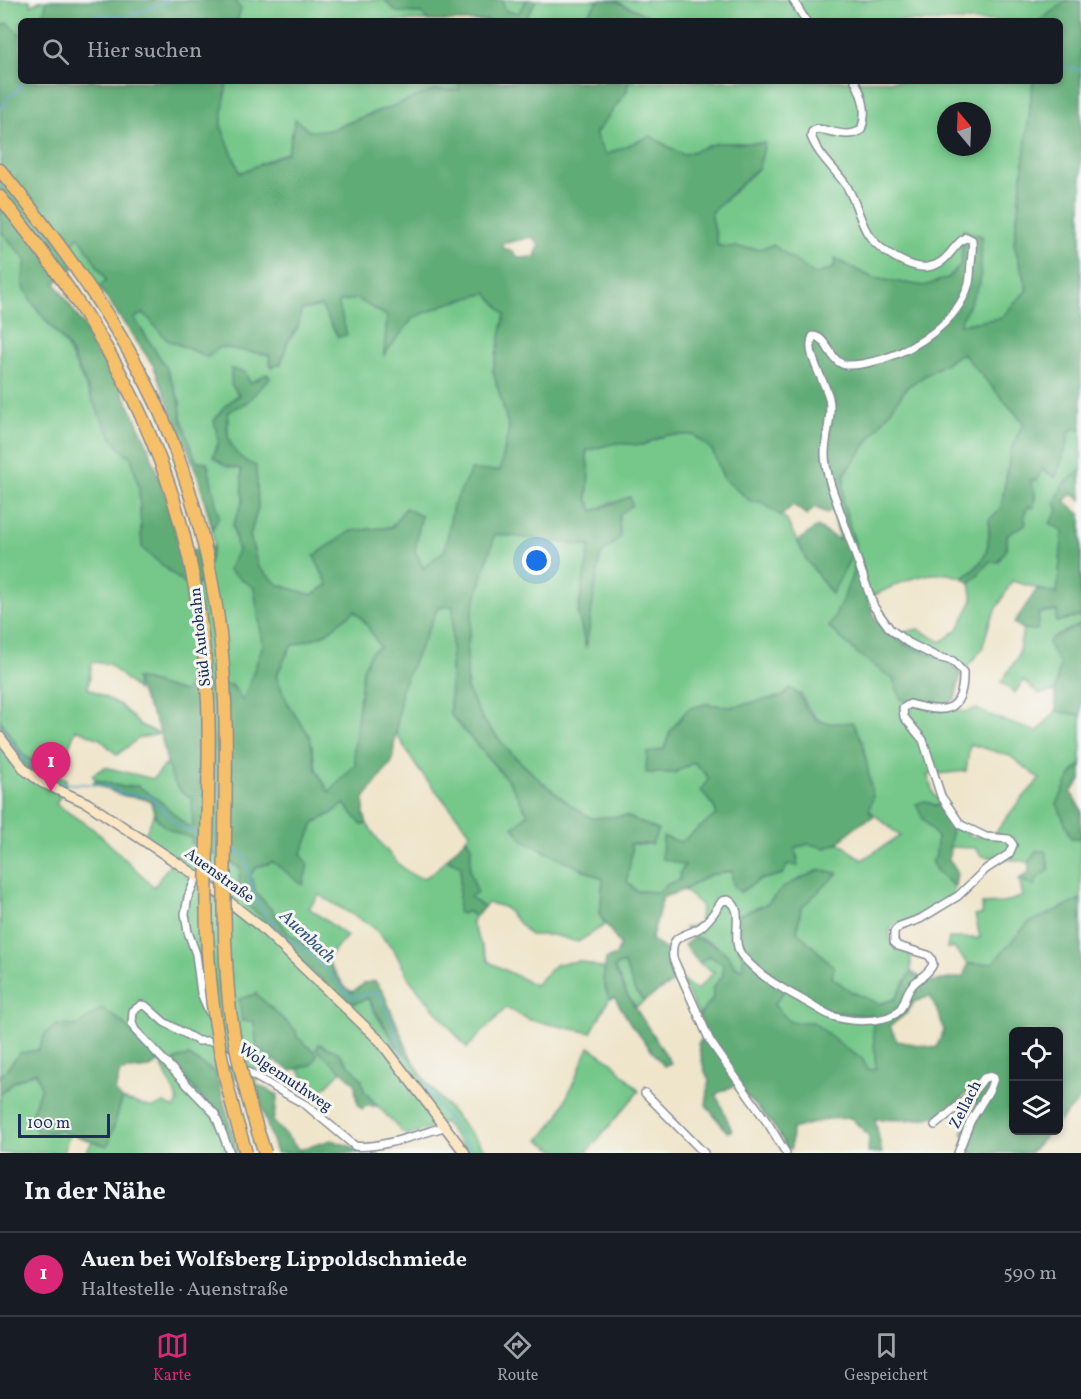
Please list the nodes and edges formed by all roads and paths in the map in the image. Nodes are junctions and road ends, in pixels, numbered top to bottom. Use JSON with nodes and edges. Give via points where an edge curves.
{"nodes":[{"id":1,"x":793,"y":0,"type":"edge"},
{"id":2,"x":804,"y":18,"type":"edge"},
{"id":3,"x":856,"y":84,"type":"edge"},
{"id":4,"x":0,"y":170,"type":"edge"},
{"id":5,"x":0,"y":197,"type":"edge"},
{"id":6,"x":0,"y":738,"type":"edge"},
{"id":7,"x":197,"y":876,"type":"junction"},
{"id":8,"x":214,"y":1041,"type":"junction"},
{"id":9,"x":645,"y":1092,"type":"dead end"},
{"id":10,"x":935,"y":1125,"type":"dead end"},
{"id":11,"x":444,"y":1127,"type":"junction"},
{"id":12,"x":230,"y":1153,"type":"edge"},
{"id":13,"x":246,"y":1153,"type":"edge"},
{"id":14,"x":265,"y":1153,"type":"edge"},
{"id":15,"x":465,"y":1153,"type":"edge"},
{"id":16,"x":704,"y":1153,"type":"edge"},
{"id":17,"x":786,"y":1153,"type":"edge"},
{"id":18,"x":958,"y":1153,"type":"edge"}],
"edges":[{"from":1,"to":2,"type":"street"},
{"from":3,"to":17,"type":"street","via":[[865,105],[861,130],[845,134],[816,129],[811,136],[846,185],[866,232],[880,249],[918,266],[943,261],[966,237],[972,240],[973,250],[969,285],[949,318],[902,353],[870,363],[844,365],[819,338],[810,339],[829,400],[826,468],[874,608],[890,629],[907,642],[957,663],[963,672],[963,686],[953,706],[940,711],[910,704],[903,708],[904,717],[922,740],[940,796],[961,825],[986,837],[1009,839],[1013,845],[1010,854],[986,869],[958,896],[894,932],[898,946],[928,955],[933,964],[912,985],[903,1007],[883,1018],[834,1017],[768,981],[738,951],[737,910],[728,900],[722,901],[701,926],[674,941],[673,958],[710,1041]]},
{"from":4,"to":14,"type":"highway","name":"Süd Autobahn","bridge":true,"via":[[117,330],[174,446],[207,557],[220,635],[224,708],[223,892],[230,1003],[243,1079]]},
{"from":5,"to":13,"type":"highway","name":"Süd Autobahn","bridge":true,"via":[[103,340],[142,415],[172,491],[188,553],[203,635],[208,702],[206,893],[211,982],[224,1071]]},
{"from":6,"to":7,"type":"street","name":"Auenstraße","via":[[25,770],[43,783],[87,803]]},
{"from":7,"to":8,"type":"street","via":[[185,914],[201,993],[215,1024]]},
{"from":7,"to":11,"type":"street","name":"Auenstraße","via":[[261,927],[380,1041]]},
{"from":8,"to":11,"type":"street","name":"Wolgemuthweg","via":[[236,1064],[306,1105],[355,1146],[363,1148]]},
{"from":8,"to":12,"type":"street","via":[[198,1041],[164,1022],[147,1006],[133,1011],[135,1030],[215,1114]]},
{"from":9,"to":16,"type":"street"},
{"from":10,"to":18,"type":"street","name":"Zellach","via":[[970,1096],[984,1078],[994,1078]]},
{"from":11,"to":15,"type":"street","name":"Auenstraße"}]}
